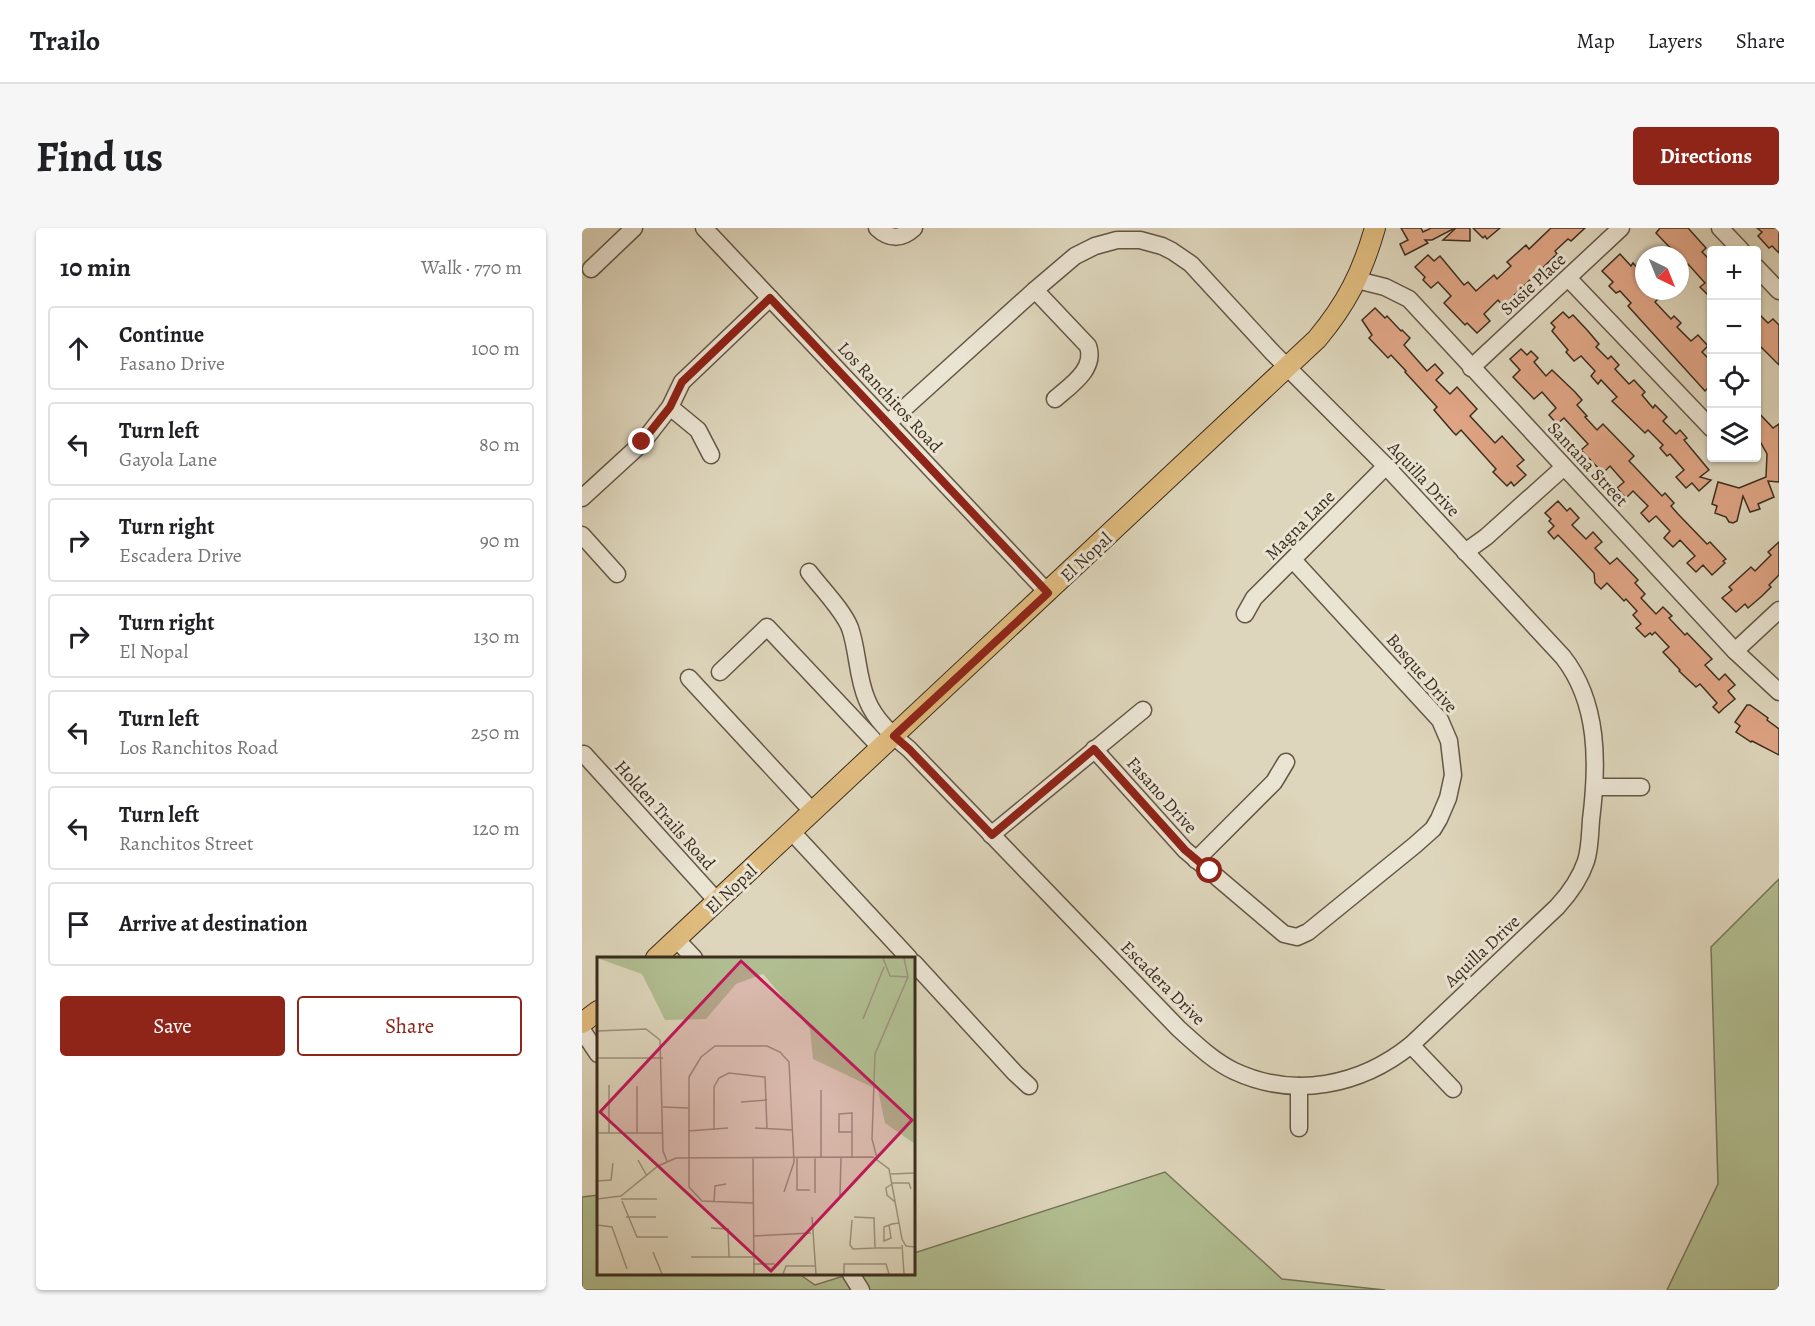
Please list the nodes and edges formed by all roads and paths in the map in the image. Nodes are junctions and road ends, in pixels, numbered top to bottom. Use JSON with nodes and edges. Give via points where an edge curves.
{"nodes":[{"id":1,"x":634,"y":228,"type":"edge"},
{"id":2,"x":704,"y":228,"type":"edge"},
{"id":3,"x":877,"y":228,"type":"edge"},
{"id":4,"x":914,"y":228,"type":"edge"},
{"id":5,"x":1375,"y":228,"type":"edge"},
{"id":6,"x":1621,"y":228,"type":"edge"},
{"id":7,"x":1720,"y":228,"type":"edge"},
{"id":8,"x":1737,"y":246,"type":"edge"},
{"id":9,"x":591,"y":269,"type":"dead end"},
{"id":10,"x":1761,"y":272,"type":"edge"},
{"id":11,"x":1569,"y":278,"type":"junction"},
{"id":12,"x":1358,"y":280,"type":"junction"},
{"id":13,"x":1035,"y":290,"type":"junction"},
{"id":14,"x":1779,"y":291,"type":"edge"},
{"id":15,"x":770,"y":298,"type":"junction"},
{"id":16,"x":1289,"y":367,"type":"junction"},
{"id":17,"x":1471,"y":368,"type":"junction"},
{"id":18,"x":1055,"y":399,"type":"dead end"},
{"id":19,"x":670,"y":407,"type":"junction"},
{"id":20,"x":888,"y":423,"type":"junction"},
{"id":21,"x":1707,"y":424,"type":"edge"},
{"id":22,"x":711,"y":455,"type":"dead end"},
{"id":23,"x":1386,"y":466,"type":"junction"},
{"id":24,"x":1564,"y":467,"type":"junction"},
{"id":25,"x":582,"y":498,"type":"edge"},
{"id":26,"x":582,"y":535,"type":"edge"},
{"id":27,"x":1465,"y":552,"type":"junction"},
{"id":28,"x":1293,"y":560,"type":"junction"},
{"id":29,"x":809,"y":572,"type":"dead end"},
{"id":30,"x":617,"y":574,"type":"dead end"},
{"id":31,"x":1048,"y":593,"type":"junction"},
{"id":32,"x":1779,"y":610,"type":"edge"},
{"id":33,"x":1245,"y":614,"type":"dead end"},
{"id":34,"x":1735,"y":651,"type":"junction"},
{"id":35,"x":720,"y":672,"type":"dead end"},
{"id":36,"x":689,"y":678,"type":"dead end"},
{"id":37,"x":1779,"y":692,"type":"edge"},
{"id":38,"x":1143,"y":710,"type":"dead end"},
{"id":39,"x":887,"y":742,"type":"junction"},
{"id":40,"x":1094,"y":749,"type":"junction"},
{"id":41,"x":584,"y":754,"type":"dead end"},
{"id":42,"x":1286,"y":762,"type":"dead end"},
{"id":43,"x":1595,"y":787,"type":"junction"},
{"id":44,"x":1641,"y":787,"type":"dead end"},
{"id":45,"x":813,"y":812,"type":"junction"},
{"id":46,"x":792,"y":832,"type":"junction"},
{"id":47,"x":992,"y":835,"type":"junction"},
{"id":48,"x":1196,"y":860,"type":"junction"},
{"id":49,"x":717,"y":901,"type":"junction"},
{"id":50,"x":1284,"y":934,"type":"joint"},
{"id":51,"x":677,"y":940,"type":"junction"},
{"id":52,"x":658,"y":957,"type":"edge"},
{"id":53,"x":693,"y":957,"type":"edge"},
{"id":54,"x":908,"y":957,"type":"edge"},
{"id":55,"x":915,"y":964,"type":"edge"},
{"id":56,"x":597,"y":1012,"type":"edge"},
{"id":57,"x":582,"y":1023,"type":"edge"},
{"id":58,"x":582,"y":1030,"type":"edge"},
{"id":59,"x":1411,"y":1045,"type":"junction"},
{"id":60,"x":597,"y":1052,"type":"edge"},
{"id":61,"x":1029,"y":1086,"type":"dead end"},
{"id":62,"x":1299,"y":1086,"type":"junction"},
{"id":63,"x":1453,"y":1089,"type":"dead end"},
{"id":64,"x":1299,"y":1128,"type":"dead end"},
{"id":65,"x":852,"y":1275,"type":"edge"},
{"id":66,"x":861,"y":1290,"type":"edge"}],
"edges":[{"from":1,"to":9,"type":"street"},
{"from":2,"to":15,"type":"street","name":"Los Ranchitos Road"},
{"from":3,"to":4,"type":"street","via":[[890,237],[901,237]]},
{"from":5,"to":12,"type":"main road","name":"El Nopal"},
{"from":6,"to":11,"type":"street","name":"Susie Place"},
{"from":7,"to":8,"type":"street"},
{"from":10,"to":14,"type":"street"},
{"from":11,"to":17,"type":"street","name":"Susie Place"},
{"from":11,"to":21,"type":"street"},
{"from":12,"to":16,"type":"main road","name":"El Nopal","via":[[1334,319]]},
{"from":12,"to":17,"type":"street","name":"Santana Street","via":[[1409,299]]},
{"from":13,"to":16,"type":"street","name":"Aquilla Drive","via":[[1076,256],[1095,246],[1117,240],[1151,243],[1173,251],[1191,264]]},
{"from":13,"to":18,"type":"street","via":[[1088,346],[1091,354],[1084,372]]},
{"from":13,"to":20,"type":"street","name":"Aquilla Drive"},
{"from":15,"to":19,"type":"street","via":[[682,382]]},
{"from":15,"to":20,"type":"street","name":"Los Ranchitos Road"},
{"from":16,"to":23,"type":"street","name":"Aquilla Drive"},
{"from":16,"to":31,"type":"main road","name":"El Nopal"},
{"from":17,"to":24,"type":"street","name":"Santana Street"},
{"from":19,"to":22,"type":"street","via":[[698,430]]},
{"from":19,"to":25,"type":"street","via":[[642,442]]},
{"from":20,"to":31,"type":"street","name":"Los Ranchitos Road"},
{"from":23,"to":27,"type":"street","name":"Aquilla Drive"},
{"from":23,"to":28,"type":"street","name":"Magna Lane"},
{"from":24,"to":27,"type":"street"},
{"from":24,"to":34,"type":"street","name":"Santana Street"},
{"from":26,"to":30,"type":"street"},
{"from":27,"to":43,"type":"street","name":"Aquilla Drive","via":[[1563,657],[1577,678],[1591,718]]},
{"from":28,"to":33,"type":"street","name":"Magna Lane","via":[[1254,598]]},
{"from":28,"to":50,"type":"street","name":"Bosque Drive","via":[[1440,720],[1449,741],[1453,775],[1444,809],[1433,829],[1308,932],[1297,937]]},
{"from":29,"to":39,"type":"street","via":[[849,626],[867,700]]},
{"from":31,"to":39,"type":"main road","name":"El Nopal"},
{"from":32,"to":34,"type":"street"},
{"from":34,"to":37,"type":"street","name":"Santana Street"},
{"from":35,"to":39,"type":"street","via":[[767,627]]},
{"from":36,"to":45,"type":"street"},
{"from":38,"to":40,"type":"street"},
{"from":39,"to":45,"type":"main road","name":"El Nopal"},
{"from":39,"to":47,"type":"street","name":"Escadera Drive","via":[[909,749]]},
{"from":40,"to":47,"type":"street"},
{"from":40,"to":48,"type":"street","name":"Fasano Drive"},
{"from":41,"to":49,"type":"street","name":"Holden Trails Road"},
{"from":42,"to":48,"type":"street","via":[[1274,782]]},
{"from":43,"to":44,"type":"street"},
{"from":43,"to":59,"type":"street","name":"Aquilla Drive","via":[[1587,858],[1569,893]]},
{"from":45,"to":46,"type":"main road","name":"El Nopal"},
{"from":46,"to":49,"type":"main road","name":"El Nopal"},
{"from":46,"to":54,"type":"street"},
{"from":47,"to":62,"type":"street","name":"Escadera Drive","via":[[1201,1049],[1248,1077]]},
{"from":48,"to":50,"type":"street","name":"Fasano Drive"},
{"from":49,"to":51,"type":"main road","name":"El Nopal"},
{"from":51,"to":52,"type":"main road","name":"El Nopal"},
{"from":51,"to":53,"type":"street"},
{"from":55,"to":61,"type":"street"},
{"from":56,"to":57,"type":"main road"},
{"from":58,"to":60,"type":"street"},
{"from":59,"to":62,"type":"street","name":"Escadera Drive","via":[[1359,1076]]},
{"from":59,"to":63,"type":"street"},
{"from":62,"to":64,"type":"street"},
{"from":65,"to":66,"type":"street"}]}
